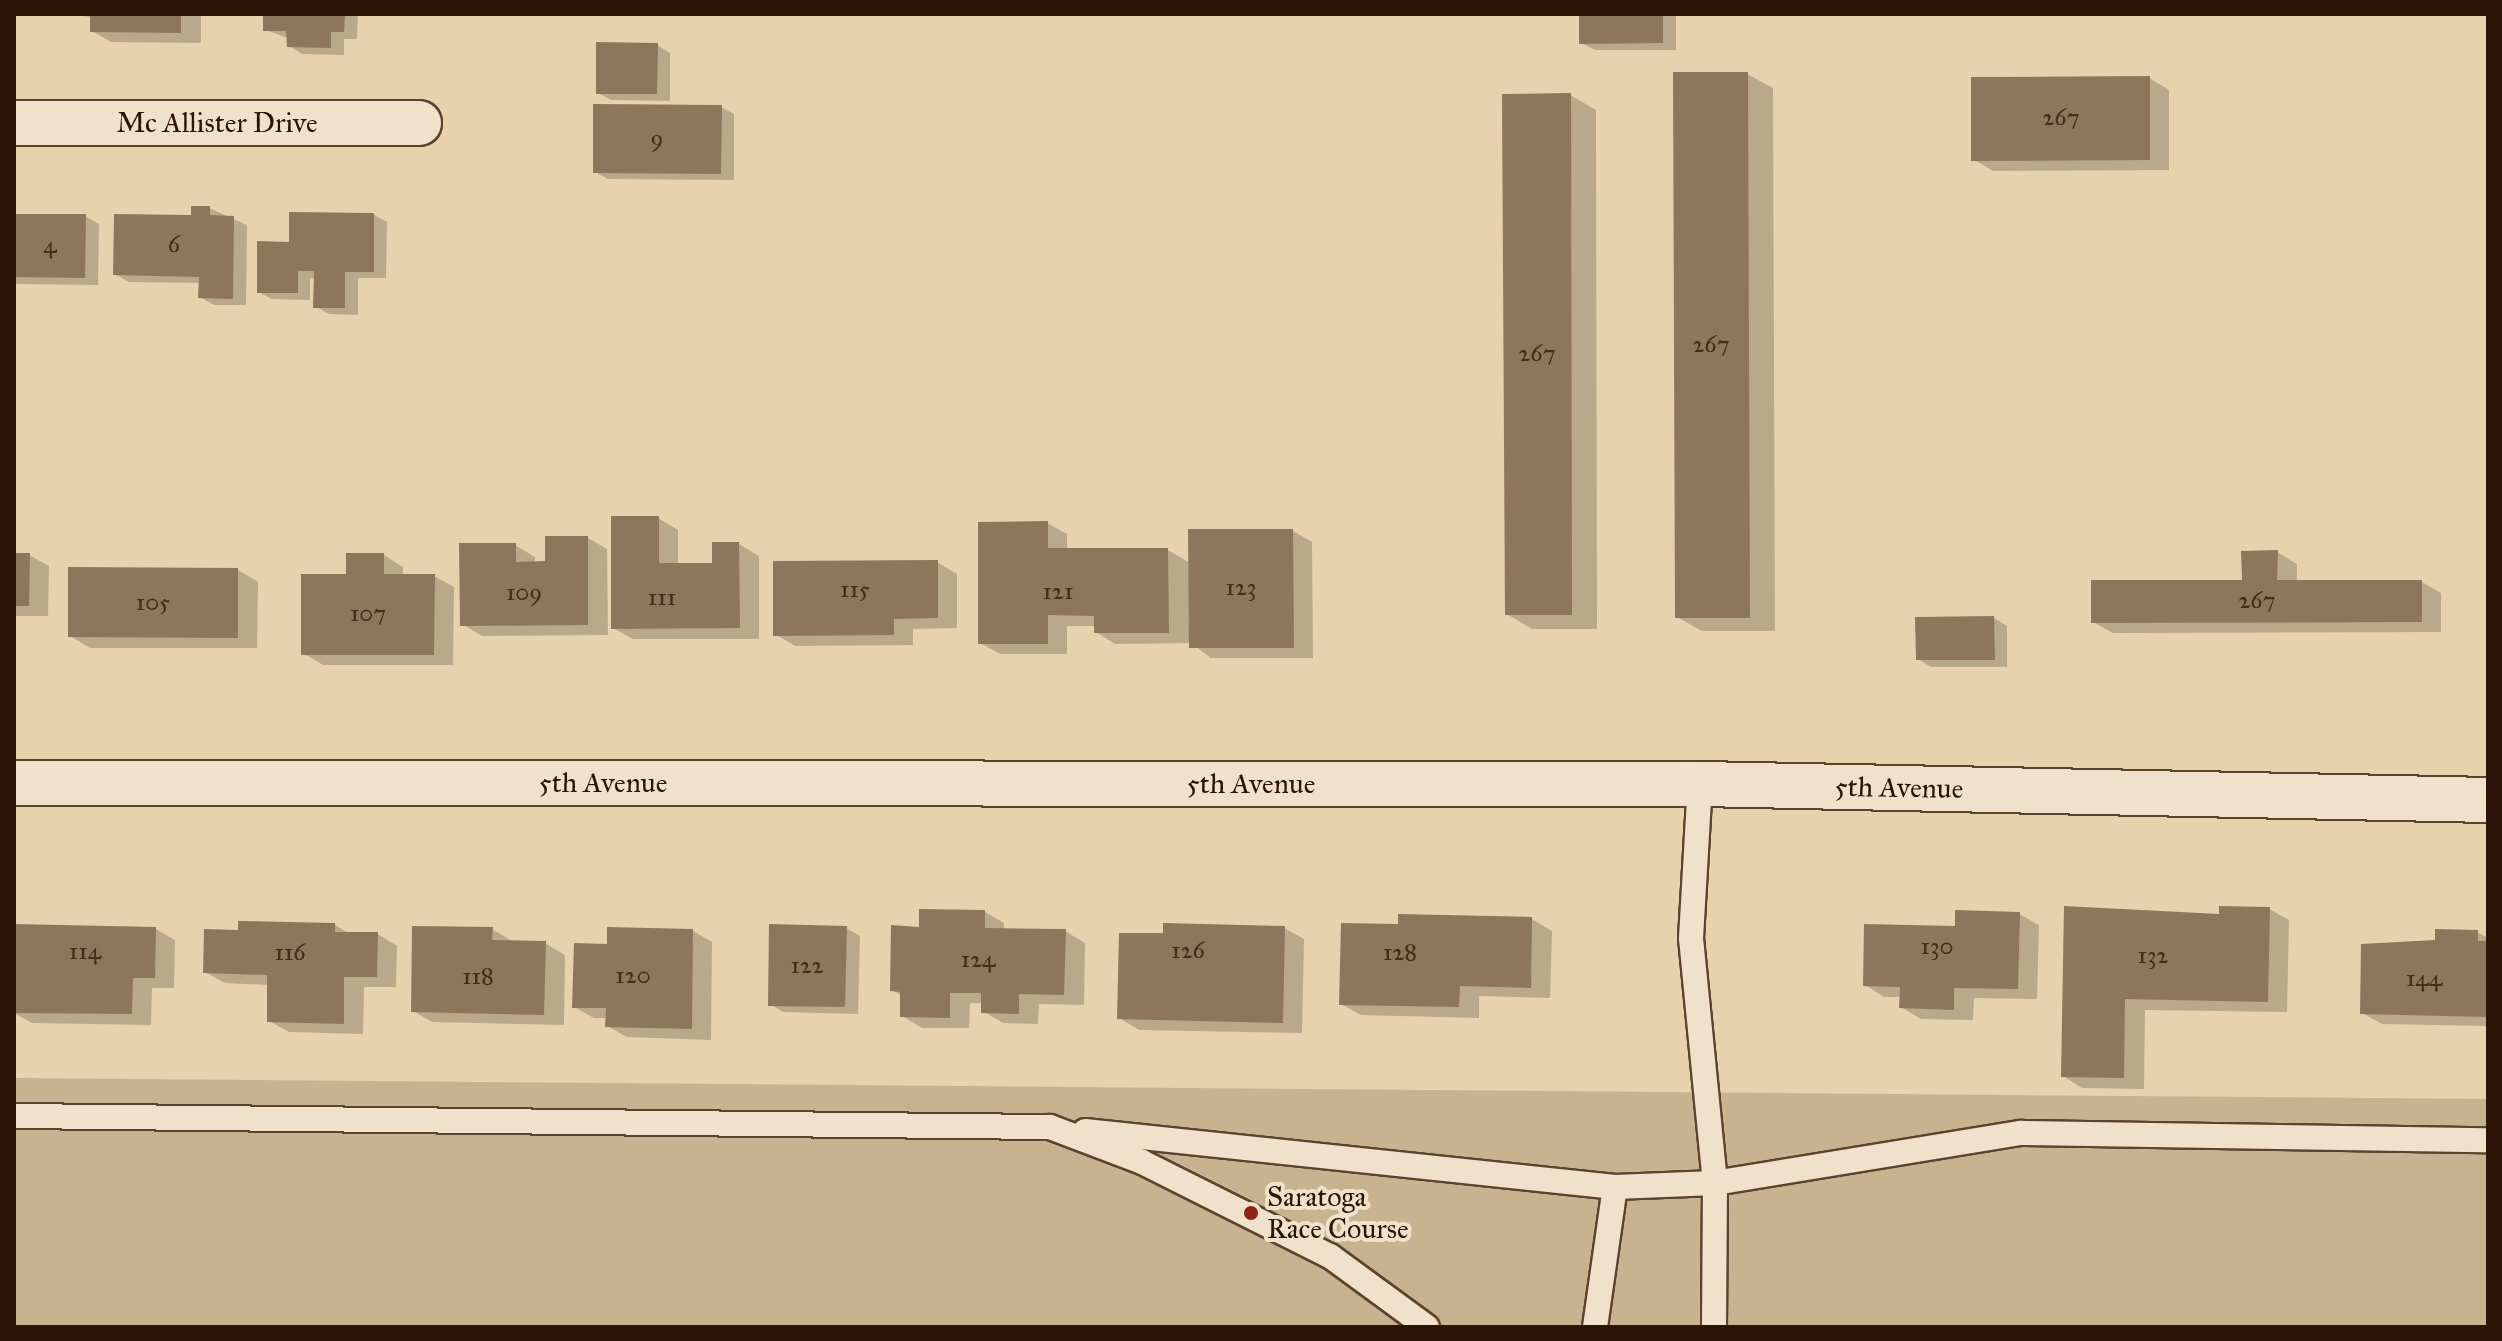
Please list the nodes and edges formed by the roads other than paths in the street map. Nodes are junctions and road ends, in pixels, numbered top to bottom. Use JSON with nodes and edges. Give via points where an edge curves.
{"nodes":[{"id":1,"x":14,"y":123,"type":"edge"},
{"id":2,"x":419,"y":123,"type":"dead end"},
{"id":3,"x":14,"y":783,"type":"edge"},
{"id":4,"x":1700,"y":784,"type":"junction"},
{"id":5,"x":2488,"y":800,"type":"edge"},
{"id":6,"x":14,"y":1116,"type":"edge"},
{"id":7,"x":1050,"y":1127,"type":"junction"},
{"id":8,"x":2488,"y":1140,"type":"edge"},
{"id":9,"x":1715,"y":1183,"type":"junction"},
{"id":10,"x":1615,"y":1187,"type":"junction"},
{"id":11,"x":1427,"y":1327,"type":"edge"},
{"id":12,"x":1595,"y":1327,"type":"edge"},
{"id":13,"x":1714,"y":1327,"type":"edge"}],
"edges":[{"from":1,"to":2,"type":"street","name":"Mc Allister Drive"},
{"from":3,"to":4,"type":"street","name":"5th Avenue"},
{"from":4,"to":5,"type":"street","name":"5th Avenue"},
{"from":4,"to":9,"type":"lane","via":[[1691,938]]},
{"from":6,"to":7,"type":"lane"},
{"from":7,"to":10,"type":"lane"},
{"from":7,"to":11,"type":"lane","via":[[1142,1162],[1330,1256]]},
{"from":8,"to":9,"type":"lane","via":[[2021,1133]]},
{"from":9,"to":10,"type":"lane"},
{"from":9,"to":13,"type":"lane"},
{"from":10,"to":12,"type":"lane"}]}
